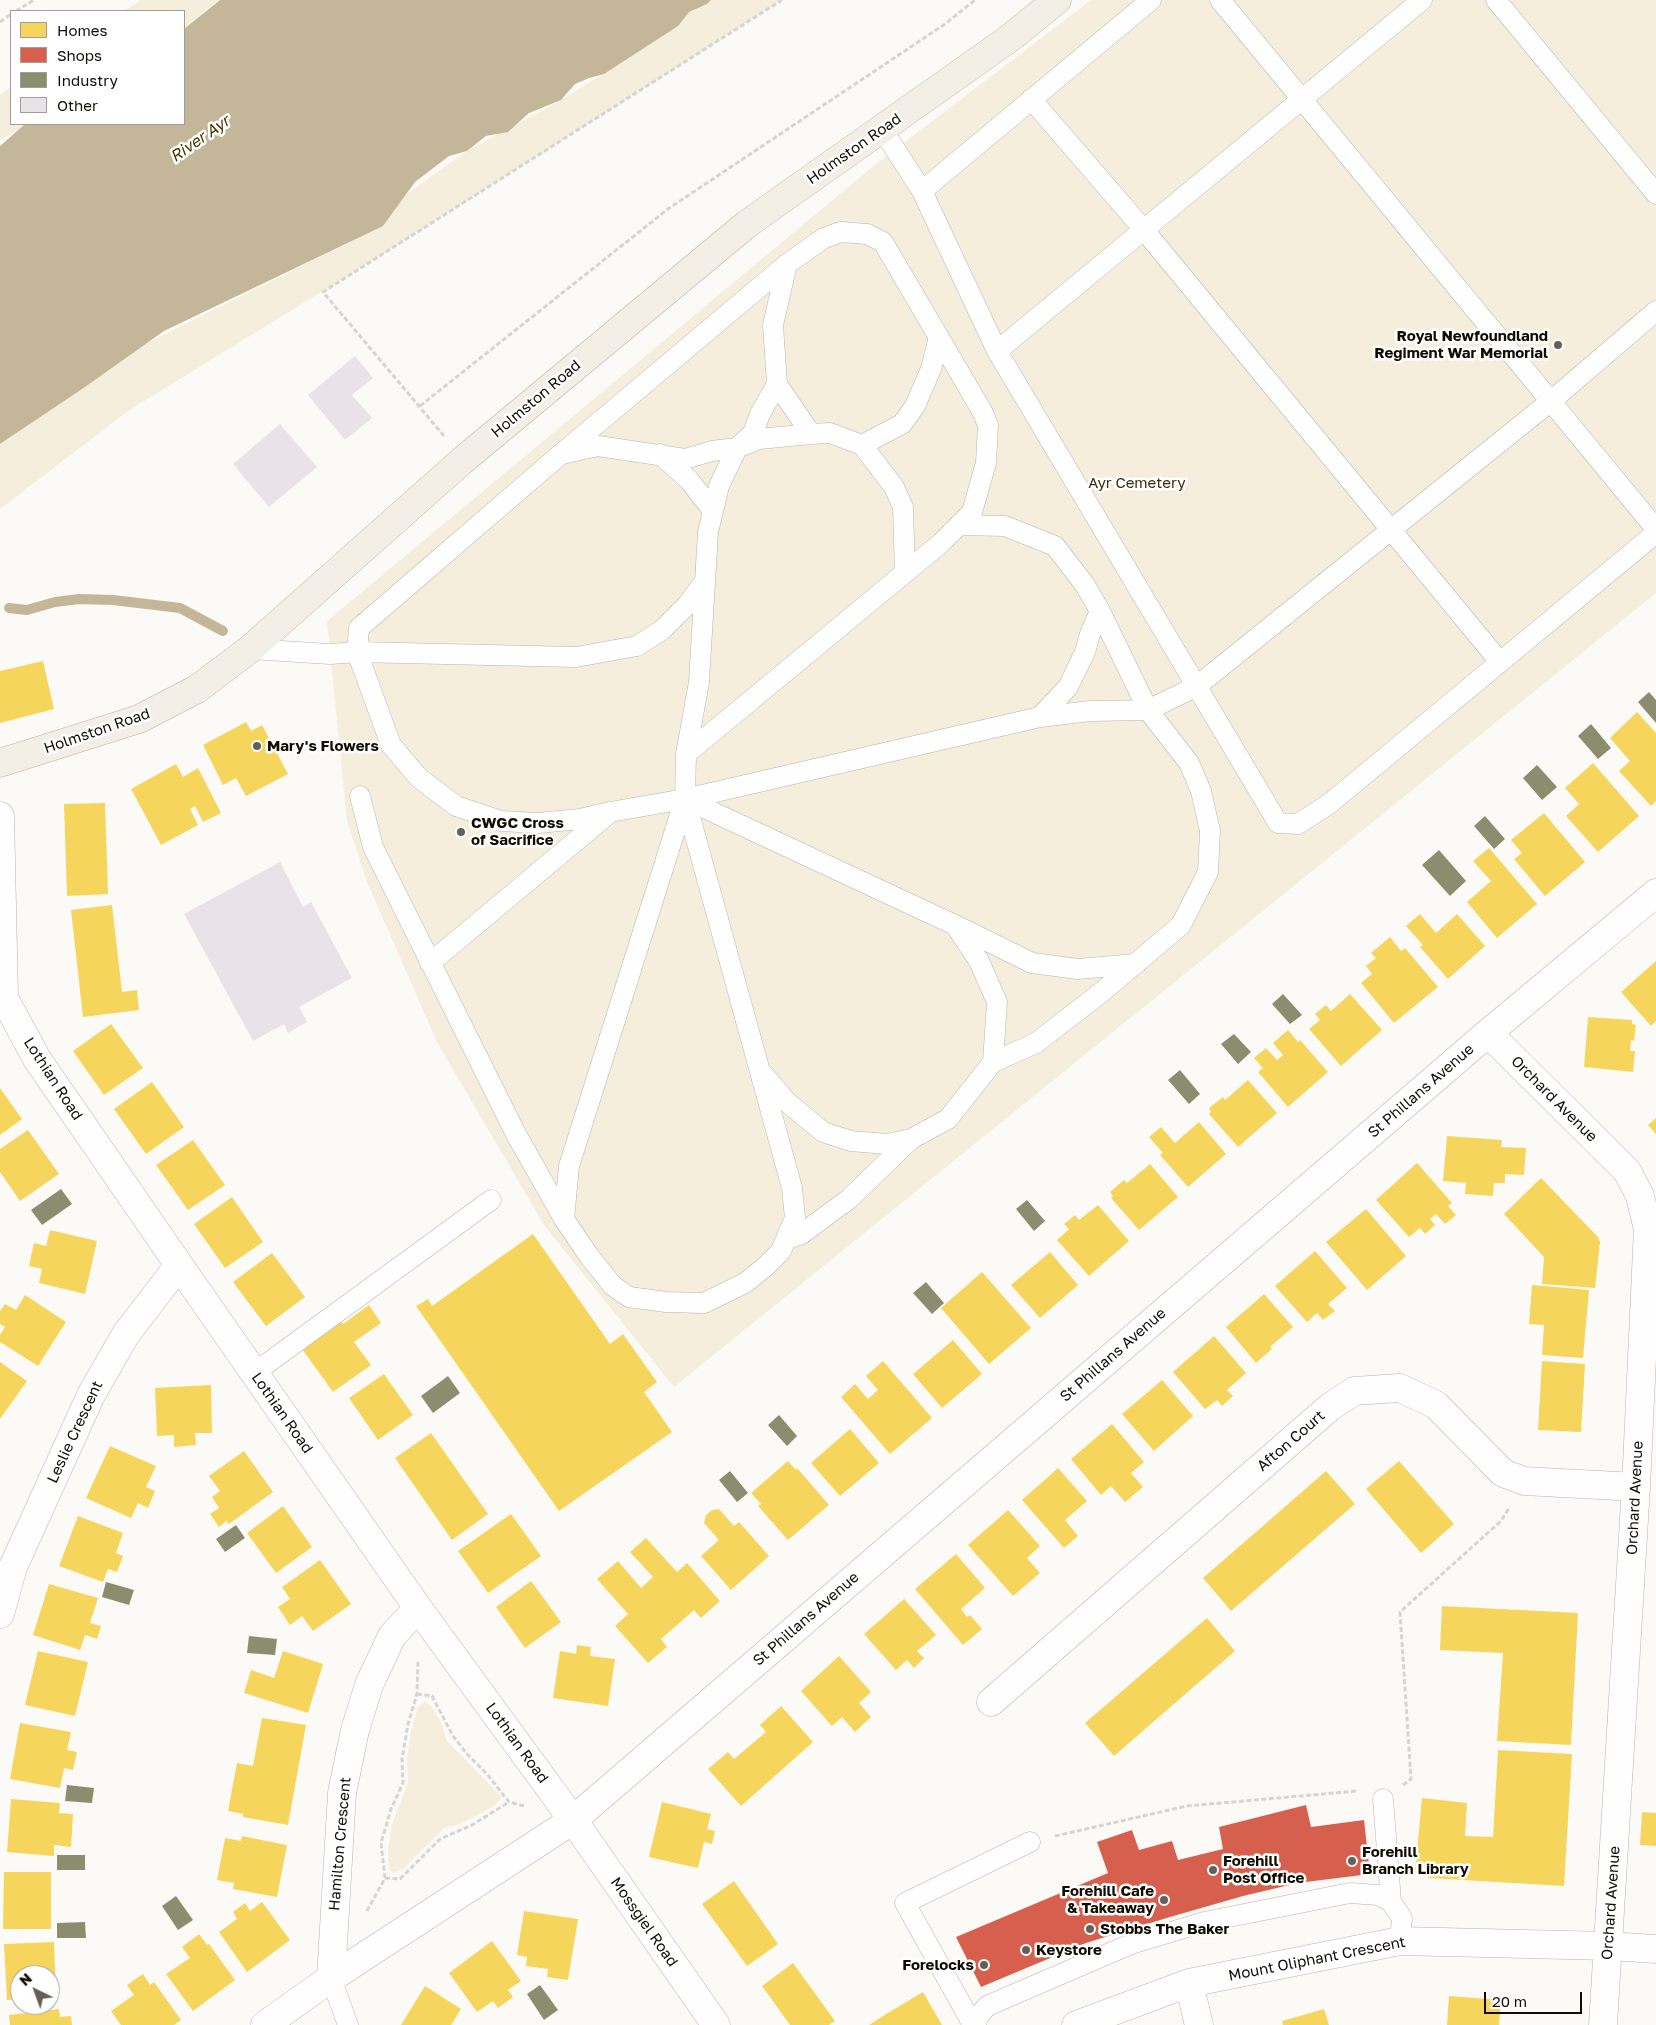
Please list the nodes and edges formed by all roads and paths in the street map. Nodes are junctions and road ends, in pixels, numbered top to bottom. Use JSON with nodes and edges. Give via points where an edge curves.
{"nodes":[{"id":1,"x":32,"y":0,"type":"edge"},
{"id":2,"x":782,"y":0,"type":"edge"},
{"id":3,"x":976,"y":0,"type":"edge"},
{"id":4,"x":1057,"y":0,"type":"edge"},
{"id":5,"x":1151,"y":0,"type":"edge"},
{"id":6,"x":1220,"y":0,"type":"edge"},
{"id":7,"x":1422,"y":0,"type":"edge"},
{"id":8,"x":1496,"y":0,"type":"edge"},
{"id":9,"x":17,"y":10,"type":"edge"},
{"id":10,"x":1303,"y":98,"type":"junction"},
{"id":11,"x":1031,"y":99,"type":"junction"},
{"id":12,"x":882,"y":129,"type":"junction"},
{"id":13,"x":922,"y":191,"type":"junction"},
{"id":14,"x":1656,"y":194,"type":"edge"},
{"id":15,"x":1144,"y":230,"type":"junction"},
{"id":16,"x":787,"y":264,"type":"junction"},
{"id":17,"x":1656,"y":311,"type":"edge"},
{"id":18,"x":940,"y":337,"type":"junction"},
{"id":19,"x":997,"y":351,"type":"junction"},
{"id":20,"x":777,"y":384,"type":"junction"},
{"id":21,"x":1551,"y":401,"type":"junction"},
{"id":22,"x":420,"y":406,"type":"junction"},
{"id":23,"x":810,"y":434,"type":"junction"},
{"id":24,"x":862,"y":445,"type":"junction"},
{"id":25,"x":737,"y":448,"type":"junction"},
{"id":26,"x":561,"y":454,"type":"junction"},
{"id":27,"x":660,"y":454,"type":"junction"},
{"id":28,"x":463,"y":460,"type":"junction"},
{"id":29,"x":713,"y":511,"type":"junction"},
{"id":30,"x":959,"y":525,"type":"junction"},
{"id":31,"x":1656,"y":529,"type":"edge"},
{"id":32,"x":1390,"y":530,"type":"junction"},
{"id":33,"x":1656,"y":533,"type":"edge"},
{"id":34,"x":905,"y":573,"type":"junction"},
{"id":35,"x":705,"y":581,"type":"junction"},
{"id":36,"x":1100,"y":611,"type":"junction"},
{"id":37,"x":250,"y":649,"type":"junction"},
{"id":38,"x":357,"y":652,"type":"junction"},
{"id":39,"x":1500,"y":662,"type":"junction"},
{"id":40,"x":1197,"y":686,"type":"junction"},
{"id":41,"x":1148,"y":710,"type":"junction"},
{"id":42,"x":1040,"y":717,"type":"junction"},
{"id":43,"x":686,"y":754,"type":"junction"},
{"id":44,"x":0,"y":763,"type":"edge"},
{"id":45,"x":360,"y":796,"type":"dead end"},
{"id":46,"x":685,"y":799,"type":"junction"},
{"id":47,"x":610,"y":812,"type":"junction"},
{"id":48,"x":0,"y":816,"type":"edge"},
{"id":49,"x":1656,"y":893,"type":"edge"},
{"id":50,"x":955,"y":925,"type":"junction"},
{"id":51,"x":430,"y":963,"type":"junction"},
{"id":52,"x":1136,"y":964,"type":"junction"},
{"id":53,"x":2,"y":998,"type":"edge"},
{"id":54,"x":1488,"y":1034,"type":"junction"},
{"id":55,"x":993,"y":1062,"type":"junction"},
{"id":56,"x":760,"y":1069,"type":"junction"},
{"id":57,"x":911,"y":1139,"type":"junction"},
{"id":58,"x":491,"y":1200,"type":"dead end"},
{"id":59,"x":564,"y":1219,"type":"junction"},
{"id":60,"x":786,"y":1239,"type":"junction"},
{"id":61,"x":179,"y":1265,"type":"junction"},
{"id":62,"x":254,"y":1373,"type":"junction"},
{"id":63,"x":1524,"y":1481,"type":"junction"},
{"id":64,"x":1636,"y":1487,"type":"junction"},
{"id":65,"x":7,"y":1568,"type":"edge"},
{"id":66,"x":418,"y":1608,"type":"junction"},
{"id":67,"x":0,"y":1614,"type":"edge"},
{"id":68,"x":418,"y":1656,"type":"dead end"},
{"id":69,"x":418,"y":1694,"type":"junction"},
{"id":70,"x":991,"y":1702,"type":"dead end"},
{"id":71,"x":1383,"y":1799,"type":"junction"},
{"id":72,"x":573,"y":1820,"type":"junction"},
{"id":73,"x":1030,"y":1842,"type":"joint"},
{"id":74,"x":385,"y":1878,"type":"junction"},
{"id":75,"x":1391,"y":1902,"type":"junction"},
{"id":76,"x":362,"y":1920,"type":"dead end"},
{"id":77,"x":1400,"y":1941,"type":"junction"},
{"id":78,"x":1609,"y":1946,"type":"junction"},
{"id":79,"x":1656,"y":1949,"type":"edge"},
{"id":80,"x":331,"y":1978,"type":"junction"},
{"id":81,"x":1189,"y":1983,"type":"junction"},
{"id":82,"x":265,"y":2025,"type":"edge"},
{"id":83,"x":348,"y":2025,"type":"edge"},
{"id":84,"x":716,"y":2025,"type":"edge"},
{"id":85,"x":974,"y":2025,"type":"edge"},
{"id":86,"x":1076,"y":2025,"type":"edge"},
{"id":87,"x":1199,"y":2025,"type":"edge"},
{"id":88,"x":1603,"y":2025,"type":"edge"}],
"edges":[{"from":1,"to":9,"type":"path"},
{"from":2,"to":22,"type":"path","via":[[323,292]]},
{"from":3,"to":22,"type":"path","via":[[668,209]]},
{"from":4,"to":12,"type":"main road","name":"Holmston Road","via":[[1010,38]]},
{"from":5,"to":11,"type":"lane"},
{"from":6,"to":10,"type":"lane"},
{"from":7,"to":10,"type":"lane"},
{"from":8,"to":14,"type":"lane"},
{"from":10,"to":15,"type":"lane"},
{"from":10,"to":21,"type":"lane"},
{"from":11,"to":13,"type":"lane"},
{"from":11,"to":15,"type":"lane"},
{"from":12,"to":13,"type":"lane"},
{"from":12,"to":28,"type":"main road","name":"Holmston Road","via":[[747,224]]},
{"from":13,"to":19,"type":"lane"},
{"from":15,"to":19,"type":"lane"},
{"from":15,"to":32,"type":"lane"},
{"from":16,"to":18,"type":"lane","via":[[824,238],[841,232],[867,234],[883,242]]},
{"from":16,"to":20,"type":"lane","via":[[773,325]]},
{"from":16,"to":26,"type":"lane"},
{"from":17,"to":21,"type":"lane"},
{"from":18,"to":24,"type":"lane","via":[[931,370],[915,406],[902,424]]},
{"from":18,"to":30,"type":"lane","via":[[988,425],[984,471],[972,512]]},
{"from":19,"to":40,"type":"lane"},
{"from":20,"to":23,"type":"lane"},
{"from":20,"to":25,"type":"lane","via":[[753,433]]},
{"from":21,"to":31,"type":"lane"},
{"from":21,"to":32,"type":"lane"},
{"from":22,"to":28,"type":"path"},
{"from":23,"to":24,"type":"lane","via":[[830,434]]},
{"from":23,"to":25,"type":"lane","via":[[759,438]]},
{"from":24,"to":34,"type":"lane","via":[[894,487],[903,507]]},
{"from":25,"to":27,"type":"lane","via":[[685,459]]},
{"from":25,"to":29,"type":"lane","via":[[719,486]]},
{"from":26,"to":27,"type":"lane","via":[[598,446]]},
{"from":26,"to":38,"type":"lane","via":[[359,628]]},
{"from":27,"to":29,"type":"lane","via":[[689,480]]},
{"from":28,"to":37,"type":"main road","name":"Holmston Road"},
{"from":29,"to":35,"type":"lane","via":[[708,532]]},
{"from":30,"to":34,"type":"lane"},
{"from":30,"to":36,"type":"lane","via":[[1005,526],[1055,546]]},
{"from":32,"to":39,"type":"lane"},
{"from":32,"to":40,"type":"lane"},
{"from":33,"to":39,"type":"lane"},
{"from":34,"to":43,"type":"lane"},
{"from":35,"to":38,"type":"lane","via":[[688,605],[662,630],[637,646],[576,657]]},
{"from":35,"to":43,"type":"lane","via":[[699,682]]},
{"from":36,"to":41,"type":"lane"},
{"from":36,"to":42,"type":"lane","via":[[1068,688]]},
{"from":37,"to":38,"type":"lane","via":[[330,654]]},
{"from":37,"to":44,"type":"main road","name":"Holmston Road","via":[[197,689],[139,719]]},
{"from":38,"to":47,"type":"lane","via":[[391,745],[419,778],[456,806],[501,821],[538,823]]},
{"from":39,"to":40,"type":"lane","via":[[1328,804],[1298,824],[1278,823]]},
{"from":40,"to":41,"type":"lane"},
{"from":41,"to":42,"type":"lane","via":[[1090,711]]},
{"from":41,"to":52,"type":"lane","via":[[1189,763],[1201,791],[1210,831],[1208,872],[1181,925]]},
{"from":42,"to":46,"type":"lane"},
{"from":43,"to":46,"type":"lane"},
{"from":45,"to":51,"type":"lane","via":[[373,846]]},
{"from":46,"to":47,"type":"lane"},
{"from":46,"to":50,"type":"lane"},
{"from":46,"to":56,"type":"lane"},
{"from":46,"to":59,"type":"lane","via":[[569,1166]]},
{"from":47,"to":51,"type":"lane"},
{"from":48,"to":53,"type":"street"},
{"from":49,"to":54,"type":"street","name":"St Phillans Avenue"},
{"from":50,"to":52,"type":"lane","via":[[1032,963],[1078,970]]},
{"from":50,"to":55,"type":"lane","via":[[980,962],[997,1002]]},
{"from":51,"to":59,"type":"lane","via":[[517,1136]]},
{"from":52,"to":55,"type":"lane","via":[[1036,1043]]},
{"from":53,"to":61,"type":"street","name":"Lothian Road","via":[[37,1059]]},
{"from":54,"to":64,"type":"street","name":"Orchard Avenue","via":[[1627,1171],[1640,1196],[1648,1229]]},
{"from":54,"to":72,"type":"street","name":"St Phillans Avenue"},
{"from":55,"to":57,"type":"lane","via":[[948,1119]]},
{"from":56,"to":57,"type":"lane","via":[[787,1102],[823,1132],[851,1141],[886,1144]]},
{"from":56,"to":60,"type":"lane","via":[[792,1188],[795,1218]]},
{"from":57,"to":60,"type":"lane","via":[[849,1199],[800,1235]]},
{"from":58,"to":62,"type":"lane"},
{"from":59,"to":60,"type":"lane","via":[[613,1286],[629,1297],[666,1302],[704,1303],[745,1283],[781,1251]]},
{"from":61,"to":62,"type":"street","name":"Lothian Road"},
{"from":61,"to":65,"type":"street","name":"Leslie Crescent","via":[[126,1334],[91,1395]]},
{"from":62,"to":66,"type":"street","name":"Lothian Road"},
{"from":63,"to":64,"type":"street","name":"Afton Court"},
{"from":63,"to":70,"type":"street","name":"Afton Court","via":[[1503,1473],[1436,1405],[1400,1388],[1354,1391],[1330,1407]]},
{"from":63,"to":71,"type":"path","via":[[1501,1521],[1400,1612],[1411,1779]]},
{"from":64,"to":78,"type":"street","name":"Orchard Avenue"},
{"from":65,"to":67,"type":"street","name":"Leslie Crescent"},
{"from":66,"to":72,"type":"street","name":"Lothian Road"},
{"from":66,"to":80,"type":"street","name":"Hamilton Crescent","via":[[392,1636],[369,1686],[355,1730],[342,1793]]},
{"from":68,"to":69,"type":"path"},
{"from":69,"to":74,"type":"path","via":[[408,1724],[402,1759],[403,1783],[381,1843]]},
{"from":69,"to":74,"type":"path","via":[[432,1696],[453,1736],[509,1802],[472,1825],[440,1839],[400,1879]]},
{"from":71,"to":73,"type":"path","via":[[1358,1791],[1186,1806]]},
{"from":71,"to":75,"type":"lane"},
{"from":72,"to":80,"type":"street","name":"St Phillans Avenue"},
{"from":72,"to":84,"type":"street","name":"Mossgiel Road"},
{"from":73,"to":85,"type":"lane","via":[[905,1903]]},
{"from":74,"to":76,"type":"path"},
{"from":75,"to":77,"type":"lane","via":[[1402,1918]]},
{"from":75,"to":85,"type":"lane","via":[[1378,1894],[1350,1893],[1204,1922],[1131,1944],[987,2006]]},
{"from":77,"to":78,"type":"street","name":"Mount Oliphant Crescent"},
{"from":77,"to":81,"type":"street","name":"Mount Oliphant Crescent"},
{"from":78,"to":79,"type":"street","name":"Mount Oliphant Crescent"},
{"from":78,"to":88,"type":"street","name":"Orchard Avenue"},
{"from":80,"to":82,"type":"street","name":"St Phillans Avenue"},
{"from":80,"to":83,"type":"lane"},
{"from":81,"to":86,"type":"street","name":"Mount Oliphant Crescent"},
{"from":81,"to":87,"type":"street"}]}
